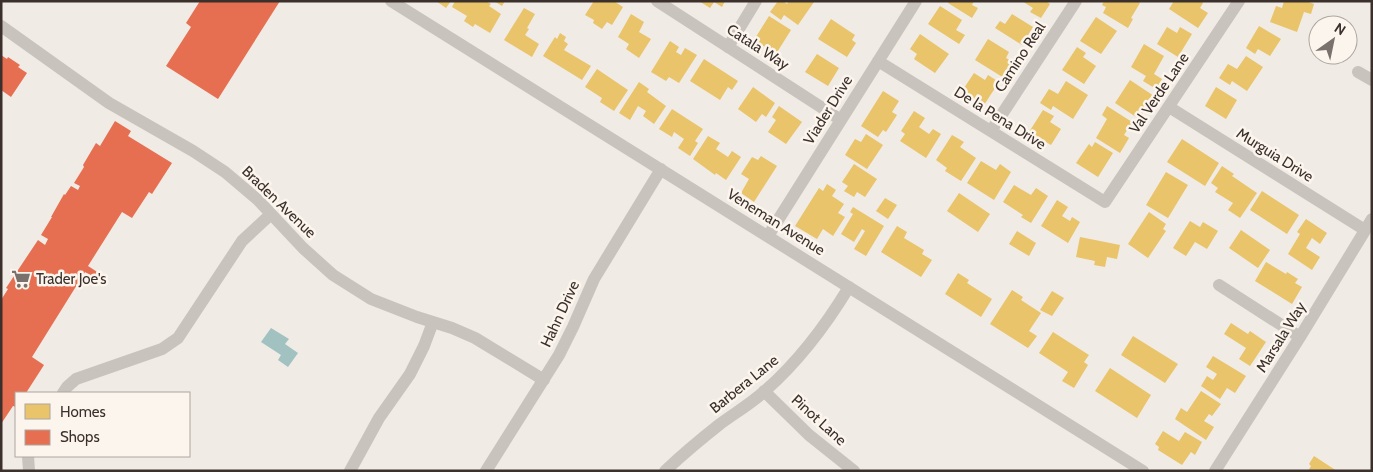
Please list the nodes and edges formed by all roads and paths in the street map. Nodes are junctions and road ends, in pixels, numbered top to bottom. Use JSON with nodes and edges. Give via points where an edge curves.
{"nodes":[{"id":1,"x":390,"y":1,"type":"edge"},
{"id":2,"x":658,"y":1,"type":"edge"},
{"id":3,"x":756,"y":1,"type":"edge"},
{"id":4,"x":916,"y":1,"type":"edge"},
{"id":5,"x":1076,"y":1,"type":"edge"},
{"id":6,"x":1239,"y":1,"type":"edge"},
{"id":7,"x":1,"y":26,"type":"edge"},
{"id":8,"x":728,"y":47,"type":"junction"},
{"id":9,"x":878,"y":61,"type":"junction"},
{"id":10,"x":1358,"y":72,"type":"dead end"},
{"id":11,"x":1372,"y":80,"type":"edge"},
{"id":12,"x":1169,"y":107,"type":"junction"},
{"id":13,"x":841,"y":120,"type":"junction"},
{"id":14,"x":991,"y":131,"type":"junction"},
{"id":15,"x":661,"y":170,"type":"junction"},
{"id":16,"x":1105,"y":202,"type":"joint"},
{"id":17,"x":271,"y":214,"type":"junction"},
{"id":18,"x":1372,"y":219,"type":"edge"},
{"id":19,"x":1365,"y":230,"type":"junction"},
{"id":20,"x":768,"y":236,"type":"junction"},
{"id":21,"x":1218,"y":285,"type":"dead end"},
{"id":22,"x":849,"y":287,"type":"junction"},
{"id":23,"x":432,"y":322,"type":"junction"},
{"id":24,"x":1300,"y":337,"type":"junction"},
{"id":25,"x":544,"y":380,"type":"junction"},
{"id":26,"x":64,"y":392,"type":"edge"},
{"id":27,"x":764,"y":392,"type":"junction"},
{"id":28,"x":28,"y":457,"type":"edge"},
{"id":29,"x":30,"y":471,"type":"edge"},
{"id":30,"x":350,"y":471,"type":"edge"},
{"id":31,"x":486,"y":471,"type":"edge"},
{"id":32,"x":665,"y":471,"type":"edge"},
{"id":33,"x":854,"y":471,"type":"edge"},
{"id":34,"x":1143,"y":471,"type":"edge"},
{"id":35,"x":1215,"y":471,"type":"edge"}],
"edges":[{"from":1,"to":15,"type":"street","name":"Veneman Avenue"},
{"from":2,"to":8,"type":"street","name":"Catala Way"},
{"from":3,"to":8,"type":"street"},
{"from":4,"to":9,"type":"street","name":"Viader Drive"},
{"from":5,"to":14,"type":"street","name":"Camino Real"},
{"from":6,"to":12,"type":"street","name":"Val Verde Lane"},
{"from":7,"to":17,"type":"street","name":"Braden Avenue","via":[[109,103],[225,172]]},
{"from":8,"to":13,"type":"street","name":"Catala Way"},
{"from":9,"to":13,"type":"street","name":"Viader Drive"},
{"from":9,"to":14,"type":"street","name":"De la Pena Drive"},
{"from":10,"to":11,"type":"street"},
{"from":12,"to":16,"type":"street","name":"Val Verde Lane"},
{"from":12,"to":19,"type":"street","name":"Murguia Drive"},
{"from":13,"to":20,"type":"street","name":"Viader Drive"},
{"from":14,"to":16,"type":"street","name":"De la Pena Drive"},
{"from":15,"to":20,"type":"street","name":"Veneman Avenue"},
{"from":15,"to":25,"type":"street","name":"Hahn Drive","via":[[594,279]]},
{"from":17,"to":23,"type":"street","name":"Braden Avenue","via":[[333,275],[371,298]]},
{"from":17,"to":26,"type":"street","via":[[242,241],[178,338],[162,349],[76,379]]},
{"from":18,"to":19,"type":"street","name":"Marsala Way"},
{"from":19,"to":24,"type":"street","name":"Marsala Way"},
{"from":20,"to":22,"type":"street","name":"Veneman Avenue"},
{"from":21,"to":24,"type":"street"},
{"from":22,"to":27,"type":"street","name":"Barbera Lane","via":[[810,346]]},
{"from":22,"to":34,"type":"street","name":"Veneman Avenue"},
{"from":23,"to":25,"type":"street","name":"Braden Avenue","via":[[475,338]]},
{"from":23,"to":30,"type":"street","via":[[410,374],[379,418]]},
{"from":24,"to":35,"type":"street","name":"Marsala Way"},
{"from":25,"to":31,"type":"street","name":"Hahn Drive"},
{"from":27,"to":32,"type":"street","name":"Barbera Lane","via":[[686,451]]},
{"from":27,"to":33,"type":"street","name":"Pinot Lane","via":[[808,435]]},
{"from":28,"to":29,"type":"street"}]}
